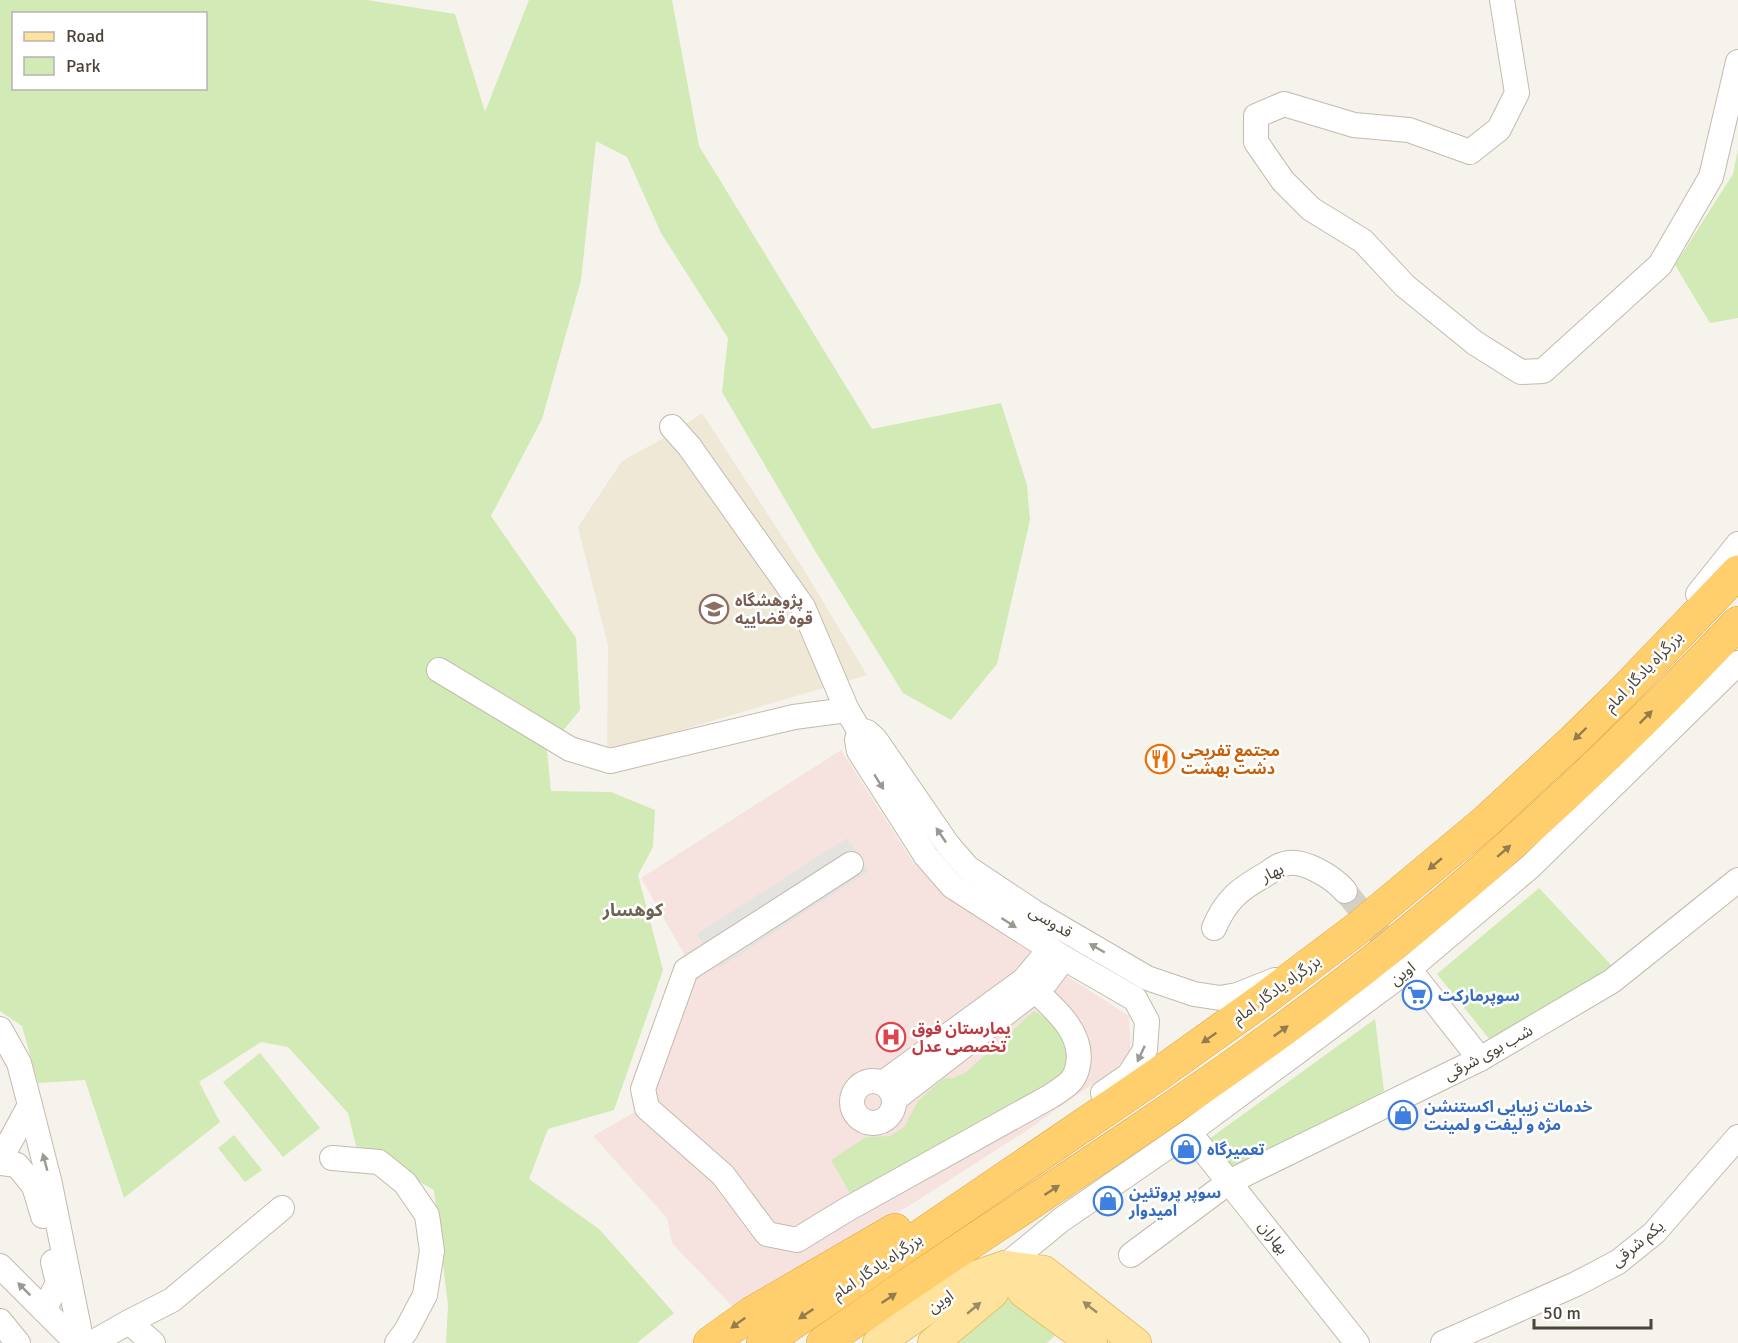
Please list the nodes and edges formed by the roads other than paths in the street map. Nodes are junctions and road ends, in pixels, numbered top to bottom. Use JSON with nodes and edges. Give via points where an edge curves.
{"nodes":[{"id":1,"x":1502,"y":0,"type":"edge"},
{"id":2,"x":1738,"y":62,"type":"edge"},
{"id":3,"x":672,"y":427,"type":"dead end"},
{"id":4,"x":1738,"y":544,"type":"edge"},
{"id":5,"x":1738,"y":572,"type":"edge"},
{"id":6,"x":1738,"y":623,"type":"edge"},
{"id":7,"x":1738,"y":663,"type":"edge"},
{"id":8,"x":439,"y":670,"type":"dead end"},
{"id":9,"x":1618,"y":697,"type":"junction"},
{"id":10,"x":853,"y":720,"type":"junction"},
{"id":11,"x":851,"y":864,"type":"dead end"},
{"id":12,"x":1738,"y":880,"type":"edge"},
{"id":13,"x":1345,"y":891,"type":"tunnel mouth"},
{"id":14,"x":1214,"y":928,"type":"dead end"},
{"id":15,"x":1057,"y":954,"type":"junction"},
{"id":16,"x":1305,"y":969,"type":"junction"},
{"id":17,"x":1408,"y":969,"type":"junction"},
{"id":18,"x":1148,"y":978,"type":"junction"},
{"id":19,"x":1029,"y":986,"type":"junction"},
{"id":20,"x":1135,"y":999,"type":"junction"},
{"id":21,"x":0,"y":1029,"type":"edge"},
{"id":22,"x":1480,"y":1059,"type":"junction"},
{"id":23,"x":889,"y":1091,"type":"dead end"},
{"id":24,"x":30,"y":1105,"type":"junction"},
{"id":25,"x":1189,"y":1132,"type":"junction"},
{"id":26,"x":1738,"y":1137,"type":"edge"},
{"id":27,"x":1039,"y":1156,"type":"junction"},
{"id":28,"x":332,"y":1158,"type":"dead end"},
{"id":29,"x":0,"y":1162,"type":"edge"},
{"id":30,"x":1229,"y":1182,"type":"junction"},
{"id":31,"x":992,"y":1187,"type":"junction"},
{"id":32,"x":47,"y":1204,"type":"junction"},
{"id":33,"x":282,"y":1208,"type":"dead end"},
{"id":34,"x":1131,"y":1255,"type":"dead end"},
{"id":35,"x":0,"y":1266,"type":"edge"},
{"id":36,"x":1005,"y":1266,"type":"junction"},
{"id":37,"x":44,"y":1310,"type":"junction"},
{"id":38,"x":0,"y":1321,"type":"edge"},
{"id":39,"x":129,"y":1322,"type":"junction"},
{"id":40,"x":18,"y":1343,"type":"edge"},
{"id":41,"x":79,"y":1343,"type":"edge"},
{"id":42,"x":92,"y":1343,"type":"edge"},
{"id":43,"x":153,"y":1343,"type":"edge"},
{"id":44,"x":397,"y":1343,"type":"edge"},
{"id":45,"x":710,"y":1343,"type":"edge"},
{"id":46,"x":763,"y":1343,"type":"edge"},
{"id":47,"x":823,"y":1343,"type":"edge"},
{"id":48,"x":878,"y":1343,"type":"edge"},
{"id":49,"x":933,"y":1343,"type":"edge"},
{"id":50,"x":1092,"y":1343,"type":"edge"},
{"id":51,"x":1136,"y":1343,"type":"edge"},
{"id":52,"x":1357,"y":1343,"type":"edge"},
{"id":53,"x":1443,"y":1343,"type":"edge"}],
"edges":[{"from":1,"to":2,"type":"street","via":[[1517,93],[1499,129],[1470,152],[1409,130],[1354,124],[1284,104],[1256,116],[1256,142],[1283,181],[1311,209],[1363,241],[1405,286],[1475,343],[1521,372],[1544,371],[1660,266],[1711,177]]},
{"from":3,"to":10,"type":"street","via":[[803,607]]},
{"from":4,"to":9,"type":"street"},
{"from":5,"to":9,"type":"highway","name":"بزرگراه یادگار امام"},
{"from":47,"to":6,"type":"highway","name":"بزرگراه یادگار امام","one_way":true,"via":[[1177,1106],[1379,957],[1598,766]]},
{"from":7,"to":17,"type":"street","name":"اوین","via":[[1531,866]]},
{"from":8,"to":10,"type":"street","via":[[570,749],[610,761],[794,717]]},
{"from":9,"to":16,"type":"highway","name":"بزرگراه یادگار امام","one_way":true,"via":[[1484,823]]},
{"from":10,"to":15,"type":"street","one_way":true,"via":[[859,751],[932,864],[952,886]]},
{"from":18,"to":10,"type":"street","name":"قدوسی","one_way":true,"via":[[1034,912],[968,868],[875,739]]},
{"from":11,"to":19,"type":"street","via":[[686,970],[643,1089],[647,1108],[723,1175],[767,1234],[797,1240],[1072,1081],[1080,1053],[1076,1042],[1057,1011]]},
{"from":12,"to":22,"type":"street","name":"شب بوی شرقی","via":[[1612,981]]},
{"from":13,"to":14,"type":"street","name":"بهار","via":[[1308,865],[1284,863],[1244,887],[1221,910]]},
{"from":15,"to":19,"type":"street"},
{"from":15,"to":20,"type":"street"},
{"from":16,"to":18,"type":"street","name":"قدوسی","via":[[1220,998],[1194,994]]},
{"from":16,"to":27,"type":"highway","name":"بزرگراه یادگار امام","one_way":true},
{"from":17,"to":22,"type":"street"},
{"from":17,"to":25,"type":"street","name":"اوین"},
{"from":18,"to":20,"type":"street"},
{"from":19,"to":23,"type":"street"},
{"from":20,"to":27,"type":"street","one_way":true,"via":[[1147,1021],[1145,1050],[1129,1075],[1087,1104]]},
{"from":21,"to":24,"type":"street","via":[[19,1063]]},
{"from":22,"to":30,"type":"street","name":"شب بوی شرقی"},
{"from":24,"to":29,"type":"street"},
{"from":32,"to":24,"type":"street","one_way":true},
{"from":25,"to":30,"type":"street","name":"بهاران"},
{"from":25,"to":36,"type":"street","name":"اوین","via":[[1060,1220]]},
{"from":26,"to":53,"type":"street","name":"یکم شرقی","via":[[1654,1233],[1618,1262]]},
{"from":27,"to":31,"type":"highway","name":"بزرگراه یادگار امام"},
{"from":28,"to":44,"type":"street","via":[[379,1162],[405,1183],[427,1215],[432,1251],[425,1295]]},
{"from":29,"to":32,"type":"street","via":[[17,1165]]},
{"from":30,"to":34,"type":"street","name":"شب بوی شرقی"},
{"from":30,"to":52,"type":"street","name":"بهاران"},
{"from":31,"to":45,"type":"highway","one_way":true,"via":[[917,1218],[752,1312]]},
{"from":31,"to":46,"type":"highway","name":"بزرگراه یادگار امام","one_way":true},
{"from":32,"to":37,"type":"street","via":[[58,1283]]},
{"from":32,"to":41,"type":"street"},
{"from":33,"to":39,"type":"street","via":[[172,1300]]},
{"from":37,"to":35,"type":"street","one_way":true},
{"from":36,"to":48,"type":"main road","name":"اوین","via":[[973,1277]]},
{"from":49,"to":36,"type":"main road","name":"اوین","one_way":true,"via":[[993,1293]]},
{"from":36,"to":50,"type":"main road","via":[[1024,1293]]},
{"from":51,"to":36,"type":"main road","one_way":true,"via":[[1044,1272]]},
{"from":37,"to":41,"type":"street"},
{"from":38,"to":40,"type":"street"},
{"from":39,"to":42,"type":"street"},
{"from":39,"to":43,"type":"street"}]}
